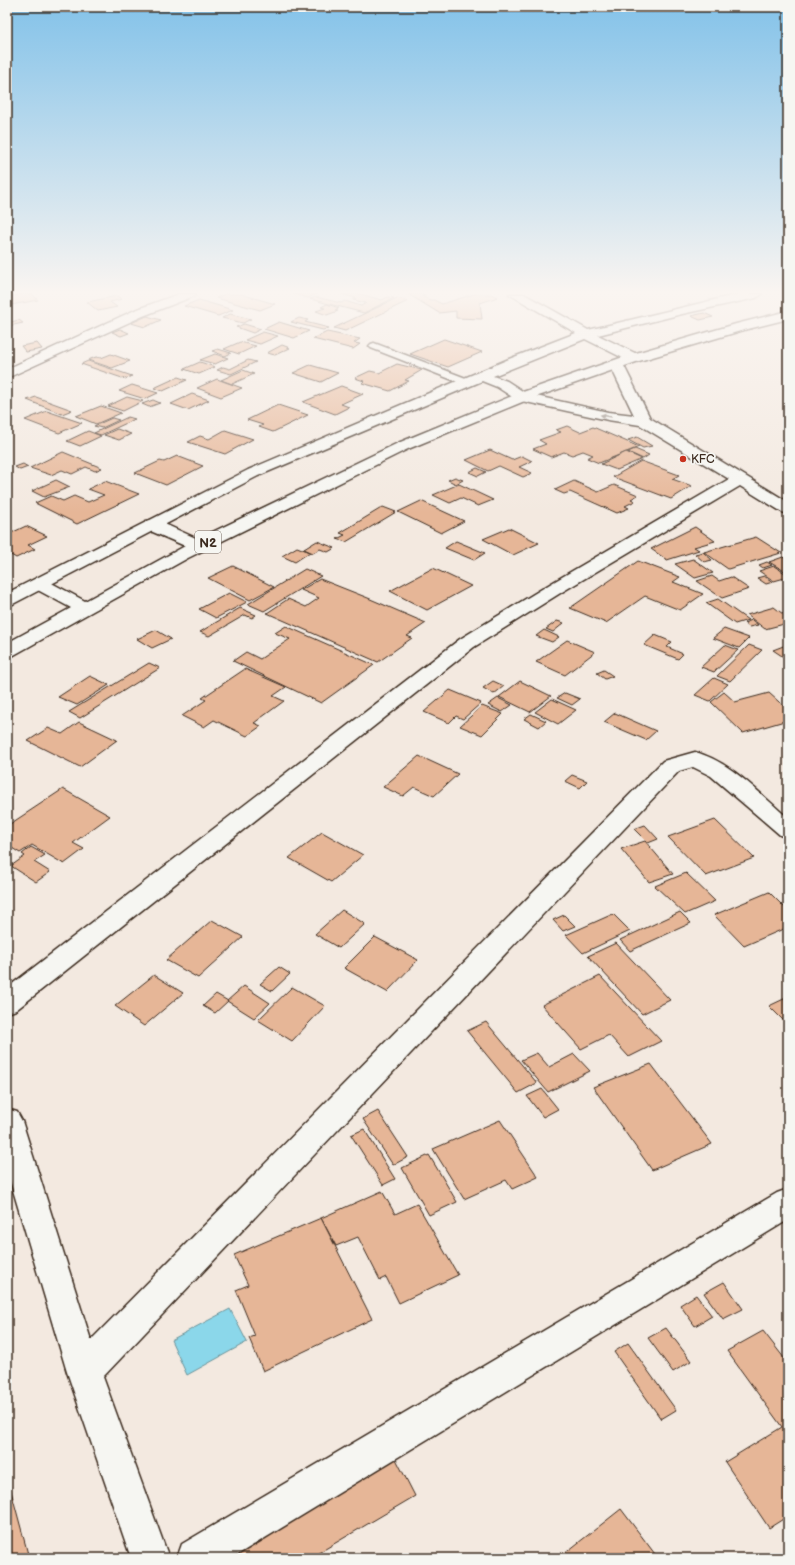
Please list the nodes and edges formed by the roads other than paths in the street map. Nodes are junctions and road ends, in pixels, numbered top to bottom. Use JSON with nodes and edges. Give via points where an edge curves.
{"nodes":[{"id":1,"x":23,"y":367,"type":"edge"},
{"id":2,"x":438,"y":367,"type":"edge"},
{"id":3,"x":504,"y":367,"type":"edge"},
{"id":4,"x":611,"y":367,"type":"edge"},
{"id":5,"x":618,"y":367,"type":"edge"},
{"id":6,"x":7,"y":374,"type":"edge"},
{"id":7,"x":474,"y":379,"type":"junction"},
{"id":8,"x":522,"y":397,"type":"junction"},
{"id":9,"x":644,"y":421,"type":"junction"},
{"id":10,"x":739,"y":480,"type":"junction"},
{"id":11,"x":788,"y":509,"type":"edge"},
{"id":12,"x":152,"y":525,"type":"junction"},
{"id":13,"x":200,"y":546,"type":"junction"},
{"id":14,"x":40,"y":584,"type":"junction"},
{"id":15,"x":7,"y":600,"type":"edge"},
{"id":16,"x":85,"y":608,"type":"junction"},
{"id":17,"x":7,"y":651,"type":"edge"},
{"id":18,"x":788,"y":830,"type":"edge"},
{"id":19,"x":7,"y":1003,"type":"edge"},
{"id":20,"x":7,"y":1121,"type":"edge"},
{"id":21,"x":788,"y":1203,"type":"edge"},
{"id":22,"x":84,"y":1372,"type":"junction"},
{"id":23,"x":150,"y":1558,"type":"edge"},
{"id":24,"x":196,"y":1558,"type":"edge"}],
"edges":[{"from":1,"to":6,"type":"street"},
{"from":2,"to":7,"type":"lane"},
{"from":3,"to":7,"type":"street"},
{"from":4,"to":8,"type":"street","number":"N2"},
{"from":5,"to":9,"type":"street"},
{"from":7,"to":8,"type":"street","via":[[502,384]]},
{"from":7,"to":12,"type":"street","via":[[253,473]]},
{"from":9,"to":8,"type":"street","one_way":true,"via":[[608,416]]},
{"from":8,"to":13,"type":"street","number":"N2","via":[[403,446]]},
{"from":9,"to":10,"type":"street"},
{"from":10,"to":11,"type":"street"},
{"from":10,"to":19,"type":"street","via":[[467,643]]},
{"from":12,"to":13,"type":"street"},
{"from":12,"to":14,"type":"street"},
{"from":13,"to":16,"type":"street","number":"N2"},
{"from":14,"to":15,"type":"street"},
{"from":14,"to":16,"type":"street"},
{"from":16,"to":17,"type":"street","number":"N2"},
{"from":18,"to":22,"type":"street","via":[[719,771],[695,759],[671,766]]},
{"from":20,"to":22,"type":"street"},
{"from":21,"to":24,"type":"street"},
{"from":22,"to":23,"type":"street"}]}
